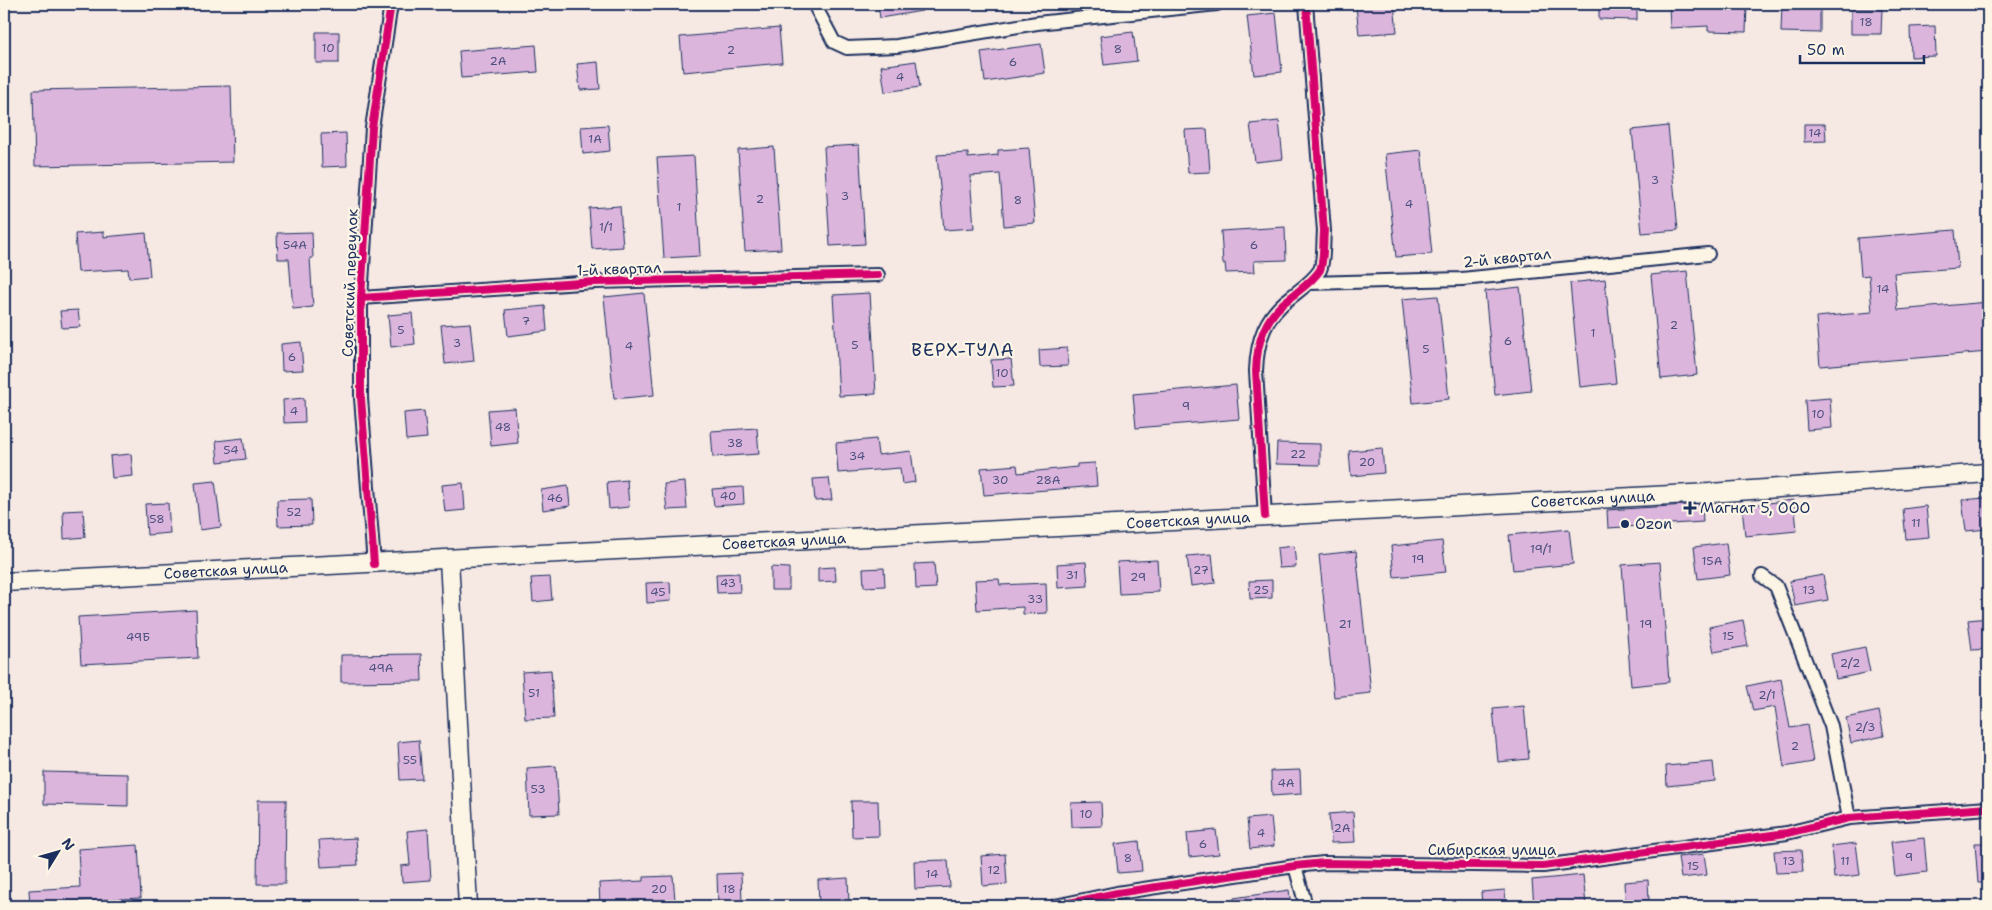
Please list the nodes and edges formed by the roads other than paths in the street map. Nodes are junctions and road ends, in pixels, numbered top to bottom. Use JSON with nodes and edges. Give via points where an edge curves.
{"nodes":[{"id":1,"x":391,"y":4,"type":"edge"},
{"id":2,"x":814,"y":4,"type":"edge"},
{"id":3,"x":1217,"y":4,"type":"edge"},
{"id":4,"x":1306,"y":4,"type":"edge"},
{"id":5,"x":1708,"y":254,"type":"dead end"},
{"id":6,"x":878,"y":275,"type":"dead end"},
{"id":7,"x":1309,"y":283,"type":"junction"},
{"id":8,"x":361,"y":298,"type":"junction"},
{"id":9,"x":1988,"y":473,"type":"edge"},
{"id":10,"x":1265,"y":516,"type":"junction"},
{"id":11,"x":449,"y":559,"type":"junction"},
{"id":12,"x":374,"y":564,"type":"junction"},
{"id":13,"x":1762,"y":576,"type":"dead end"},
{"id":14,"x":4,"y":582,"type":"edge"},
{"id":15,"x":1988,"y":808,"type":"edge"},
{"id":16,"x":1849,"y":818,"type":"junction"},
{"id":17,"x":1295,"y":866,"type":"junction"},
{"id":18,"x":468,"y":906,"type":"edge"},
{"id":19,"x":1054,"y":906,"type":"edge"},
{"id":20,"x":1306,"y":906,"type":"edge"}],
"edges":[{"from":1,"to":8,"type":"street","name":"Советский переулок","via":[[372,128]]},
{"from":2,"to":3,"type":"street","via":[[834,42],[847,48],[898,46],[1037,23]]},
{"from":4,"to":7,"type":"street","via":[[1324,231],[1320,269]]},
{"from":5,"to":7,"type":"street","name":"2-й квартал","via":[[1462,279]]},
{"from":6,"to":8,"type":"street","name":"1-й квартал","via":[[595,282]]},
{"from":7,"to":10,"type":"street","via":[[1284,302],[1266,323],[1257,348]]},
{"from":8,"to":12,"type":"street","name":"Советский переулок","via":[[361,398]]},
{"from":9,"to":10,"type":"main road","name":"Советская улица","via":[[1758,490]]},
{"from":10,"to":11,"type":"main road","name":"Советская улица"},
{"from":11,"to":12,"type":"main road","name":"Советская улица"},
{"from":11,"to":18,"type":"main road"},
{"from":12,"to":14,"type":"main road","name":"Советская улица"},
{"from":13,"to":16,"type":"street","via":[[1776,586],[1830,726]]},
{"from":15,"to":16,"type":"street","name":"Сибирская улица"},
{"from":16,"to":17,"type":"street","name":"Сибирская улица","via":[[1787,833],[1543,866],[1324,863]]},
{"from":17,"to":19,"type":"street","name":"Сибирская улица","via":[[1117,893]]},
{"from":17,"to":20,"type":"street"}]}
